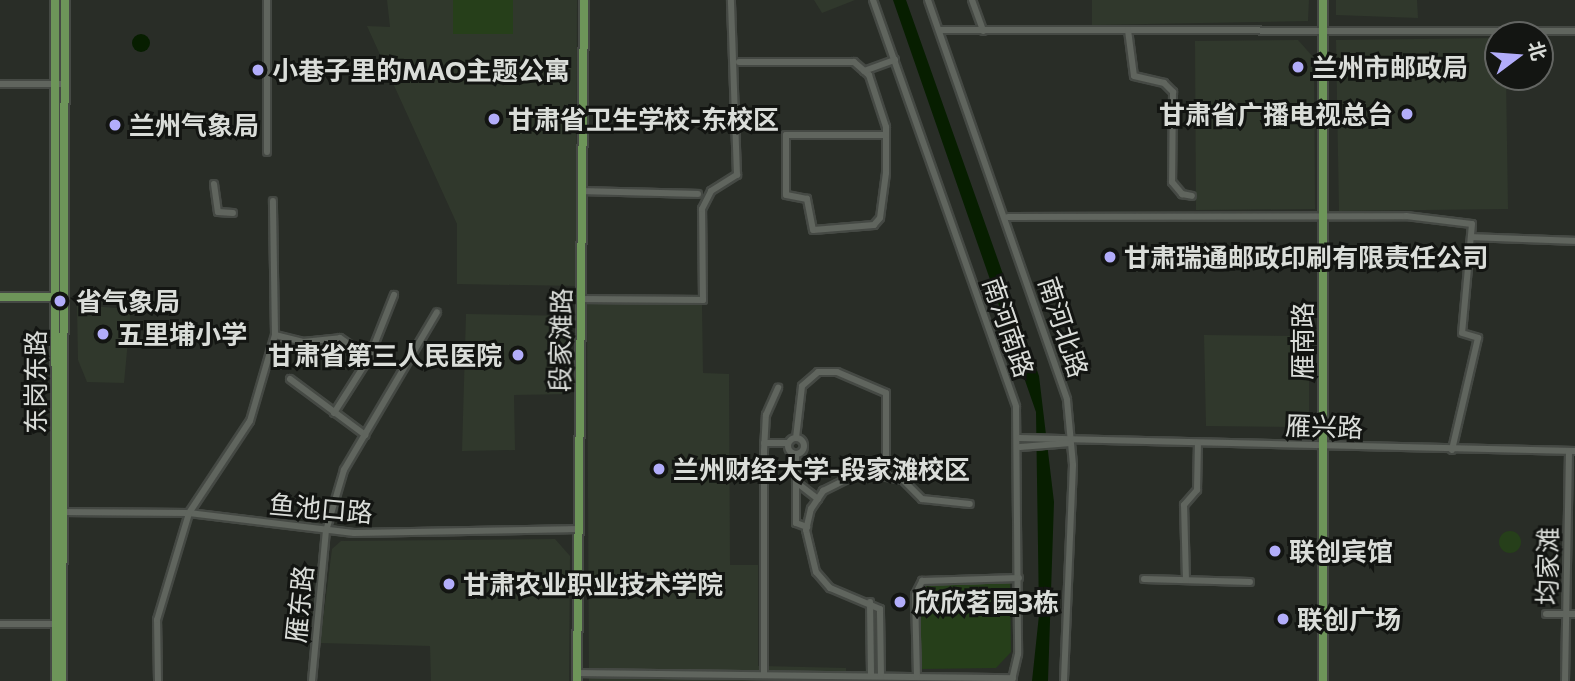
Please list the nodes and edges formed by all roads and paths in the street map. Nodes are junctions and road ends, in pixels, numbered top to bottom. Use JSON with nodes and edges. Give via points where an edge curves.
{"nodes":[{"id":1,"x":55,"y":0,"type":"edge"},
{"id":2,"x":65,"y":0,"type":"edge"},
{"id":3,"x":267,"y":0,"type":"edge"},
{"id":4,"x":584,"y":0,"type":"edge"},
{"id":5,"x":731,"y":0,"type":"edge"},
{"id":6,"x":873,"y":0,"type":"edge"},
{"id":7,"x":928,"y":0,"type":"edge"},
{"id":8,"x":972,"y":0,"type":"edge"},
{"id":9,"x":1323,"y":0,"type":"edge"},
{"id":10,"x":939,"y":30,"type":"junction"},
{"id":11,"x":1128,"y":30,"type":"junction"},
{"id":12,"x":983,"y":31,"type":"junction"},
{"id":13,"x":1575,"y":31,"type":"edge"},
{"id":14,"x":1323,"y":33,"type":"junction"},
{"id":15,"x":895,"y":60,"type":"junction"},
{"id":16,"x":739,"y":62,"type":"dead end"},
{"id":17,"x":864,"y":71,"type":"junction"},
{"id":18,"x":0,"y":84,"type":"edge"},
{"id":19,"x":59,"y":84,"type":"junction"},
{"id":20,"x":886,"y":135,"type":"junction"},
{"id":21,"x":267,"y":152,"type":"dead end"},
{"id":22,"x":214,"y":184,"type":"dead end"},
{"id":23,"x":582,"y":191,"type":"junction"},
{"id":24,"x":698,"y":194,"type":"dead end"},
{"id":25,"x":1192,"y":196,"type":"dead end"},
{"id":26,"x":273,"y":201,"type":"dead end"},
{"id":27,"x":233,"y":213,"type":"dead end"},
{"id":28,"x":1008,"y":217,"type":"junction"},
{"id":29,"x":1323,"y":217,"type":"junction"},
{"id":30,"x":1471,"y":237,"type":"junction"},
{"id":31,"x":1575,"y":241,"type":"edge"},
{"id":32,"x":394,"y":295,"type":"dead end"},
{"id":33,"x":0,"y":297,"type":"edge"},
{"id":34,"x":59,"y":297,"type":"junction"},
{"id":35,"x":581,"y":299,"type":"junction"},
{"id":36,"x":437,"y":312,"type":"dead end"},
{"id":37,"x":275,"y":335,"type":"junction"},
{"id":38,"x":369,"y":358,"type":"junction"},
{"id":39,"x":290,"y":380,"type":"dead end"},
{"id":40,"x":778,"y":388,"type":"dead end"},
{"id":41,"x":334,"y":412,"type":"junction"},
{"id":42,"x":365,"y":435,"type":"junction"},
{"id":43,"x":796,"y":438,"type":"junction"},
{"id":44,"x":1019,"y":438,"type":"junction"},
{"id":45,"x":1073,"y":442,"type":"junction"},
{"id":46,"x":764,"y":443,"type":"junction"},
{"id":47,"x":788,"y":443,"type":"junction"},
{"id":48,"x":1198,"y":443,"type":"junction"},
{"id":49,"x":1323,"y":444,"type":"junction"},
{"id":50,"x":1020,"y":447,"type":"junction"},
{"id":51,"x":1452,"y":450,"type":"junction"},
{"id":52,"x":1572,"y":451,"type":"edge"},
{"id":53,"x":796,"y":454,"type":"junction"},
{"id":54,"x":886,"y":474,"type":"junction"},
{"id":55,"x":796,"y":482,"type":"junction"},
{"id":56,"x":818,"y":499,"type":"junction"},
{"id":57,"x":970,"y":503,"type":"dead end"},
{"id":58,"x":58,"y":512,"type":"junction"},
{"id":59,"x":189,"y":513,"type":"junction"},
{"id":60,"x":807,"y":527,"type":"junction"},
{"id":61,"x":579,"y":529,"type":"junction"},
{"id":62,"x":327,"y":531,"type":"junction"},
{"id":63,"x":1018,"y":578,"type":"junction"},
{"id":64,"x":1144,"y":579,"type":"dead end"},
{"id":65,"x":1186,"y":580,"type":"junction"},
{"id":66,"x":1250,"y":582,"type":"dead end"},
{"id":67,"x":870,"y":602,"type":"junction"},
{"id":68,"x":1546,"y":614,"type":"dead end"},
{"id":69,"x":1565,"y":614,"type":"junction"},
{"id":70,"x":1575,"y":614,"type":"edge"},
{"id":71,"x":0,"y":624,"type":"edge"},
{"id":72,"x":55,"y":624,"type":"junction"},
{"id":73,"x":764,"y":675,"type":"junction"},
{"id":74,"x":871,"y":676,"type":"junction"},
{"id":75,"x":881,"y":676,"type":"junction"},
{"id":76,"x":578,"y":677,"type":"edge"},
{"id":77,"x":917,"y":677,"type":"junction"},
{"id":78,"x":843,"y":678,"type":"edge"},
{"id":79,"x":967,"y":678,"type":"edge"},
{"id":80,"x":1012,"y":679,"type":"edge"},
{"id":81,"x":56,"y":681,"type":"edge"},
{"id":82,"x":62,"y":681,"type":"edge"},
{"id":83,"x":158,"y":681,"type":"edge"},
{"id":84,"x":312,"y":681,"type":"edge"},
{"id":85,"x":1064,"y":681,"type":"edge"},
{"id":86,"x":1323,"y":681,"type":"edge"},
{"id":87,"x":1565,"y":681,"type":"edge"}],
"edges":[{"from":1,"to":19,"type":"main road","name":"东岗东路"},
{"from":2,"to":19,"type":"main road","name":"东岗东路"},
{"from":3,"to":21,"type":"street"},
{"from":4,"to":23,"type":"main road","name":"段家滩路"},
{"from":5,"to":35,"type":"street","via":[[737,175],[711,191],[702,209],[704,300]]},
{"from":6,"to":15,"type":"street","name":"南河南路"},
{"from":7,"to":10,"type":"street","name":"南河北路"},
{"from":8,"to":12,"type":"street"},
{"from":9,"to":14,"type":"main road","name":"雁南路"},
{"from":10,"to":12,"type":"street"},
{"from":10,"to":28,"type":"street","name":"南河北路"},
{"from":11,"to":12,"type":"street"},
{"from":11,"to":14,"type":"street"},
{"from":11,"to":25,"type":"street","via":[[1134,76],[1164,83],[1173,92],[1172,182],[1182,194]]},
{"from":13,"to":14,"type":"street"},
{"from":14,"to":29,"type":"main road","name":"雁南路"},
{"from":15,"to":17,"type":"street"},
{"from":15,"to":44,"type":"street","name":"南河南路","via":[[1007,377]]},
{"from":16,"to":17,"type":"street","via":[[854,62]]},
{"from":17,"to":20,"type":"street"},
{"from":18,"to":19,"type":"street"},
{"from":19,"to":34,"type":"main road","name":"东岗东路"},
{"from":20,"to":20,"type":"street","via":[[878,221],[813,230],[807,199],[786,195],[786,135]]},
{"from":22,"to":27,"type":"street","via":[[218,212]]},
{"from":23,"to":24,"type":"street"},
{"from":23,"to":35,"type":"main road","name":"段家滩路"},
{"from":26,"to":37,"type":"street"},
{"from":28,"to":29,"type":"street"},
{"from":28,"to":45,"type":"street","name":"南河北路","via":[[1060,370]]},
{"from":29,"to":30,"type":"street","via":[[1423,216],[1429,223],[1472,224]]},
{"from":29,"to":49,"type":"main road","name":"雁南路"},
{"from":30,"to":31,"type":"street"},
{"from":30,"to":51,"type":"street","via":[[1462,333],[1478,338]]},
{"from":32,"to":38,"type":"street"},
{"from":33,"to":34,"type":"main road"},
{"from":34,"to":58,"type":"main road","name":"东岗东路"},
{"from":35,"to":61,"type":"main road","name":"段家滩路"},
{"from":36,"to":42,"type":"street"},
{"from":37,"to":38,"type":"street","via":[[303,342],[340,338]]},
{"from":37,"to":59,"type":"street","via":[[250,421]]},
{"from":38,"to":41,"type":"street"},
{"from":39,"to":41,"type":"street"},
{"from":40,"to":46,"type":"street","via":[[766,415]]},
{"from":41,"to":42,"type":"street"},
{"from":42,"to":62,"type":"street","via":[[344,470]]},
{"from":43,"to":47,"type":"street"},
{"from":43,"to":53,"type":"street","via":[[804,446]]},
{"from":43,"to":54,"type":"street","via":[[802,386],[818,372],[837,372],[886,393]]},
{"from":44,"to":45,"type":"street"},
{"from":44,"to":50,"type":"street","name":"南河南路"},
{"from":45,"to":48,"type":"street","name":"雁兴路"},
{"from":45,"to":50,"type":"street"},
{"from":45,"to":85,"type":"street","name":"南河北路"},
{"from":46,"to":47,"type":"street"},
{"from":46,"to":73,"type":"street"},
{"from":47,"to":53,"type":"street"},
{"from":48,"to":49,"type":"street","name":"雁兴路"},
{"from":48,"to":65,"type":"street","via":[[1197,490],[1184,505]]},
{"from":49,"to":51,"type":"street","name":"雁兴路"},
{"from":49,"to":86,"type":"main road","name":"雁南路"},
{"from":50,"to":63,"type":"street","name":"南河南路"},
{"from":51,"to":52,"type":"street","name":"雁兴路"},
{"from":52,"to":69,"type":"street","name":"均家滩"},
{"from":53,"to":55,"type":"street"},
{"from":54,"to":56,"type":"street","via":[[841,478]]},
{"from":54,"to":57,"type":"street","via":[[922,499]]},
{"from":55,"to":56,"type":"street"},
{"from":55,"to":60,"type":"street","via":[[796,523]]},
{"from":56,"to":60,"type":"street"},
{"from":58,"to":59,"type":"street","name":"鱼池口路"},
{"from":58,"to":72,"type":"main road","name":"东岗东路"},
{"from":58,"to":82,"type":"main road","name":"东岗东路"},
{"from":59,"to":62,"type":"street","name":"鱼池口路"},
{"from":59,"to":83,"type":"street","via":[[157,620]]},
{"from":60,"to":67,"type":"street","via":[[816,572],[830,588]]},
{"from":61,"to":62,"type":"street","name":"鱼池口路"},
{"from":61,"to":76,"type":"main road","name":"段家滩路"},
{"from":62,"to":84,"type":"street","name":"雁东路"},
{"from":63,"to":77,"type":"street","via":[[922,582],[915,595]]},
{"from":63,"to":80,"type":"street","name":"南河南路"},
{"from":64,"to":65,"type":"street"},
{"from":65,"to":66,"type":"street"},
{"from":67,"to":74,"type":"street"},
{"from":67,"to":75,"type":"street","via":[[880,609]]},
{"from":68,"to":69,"type":"street"},
{"from":69,"to":70,"type":"street"},
{"from":69,"to":87,"type":"street","name":"均家滩"},
{"from":71,"to":72,"type":"street"},
{"from":72,"to":81,"type":"main road","name":"东岗东路"},
{"from":73,"to":76,"type":"street"},
{"from":73,"to":78,"type":"street"},
{"from":74,"to":75,"type":"street"},
{"from":74,"to":78,"type":"street"},
{"from":75,"to":77,"type":"street"},
{"from":77,"to":79,"type":"street"},
{"from":79,"to":80,"type":"street"}]}
